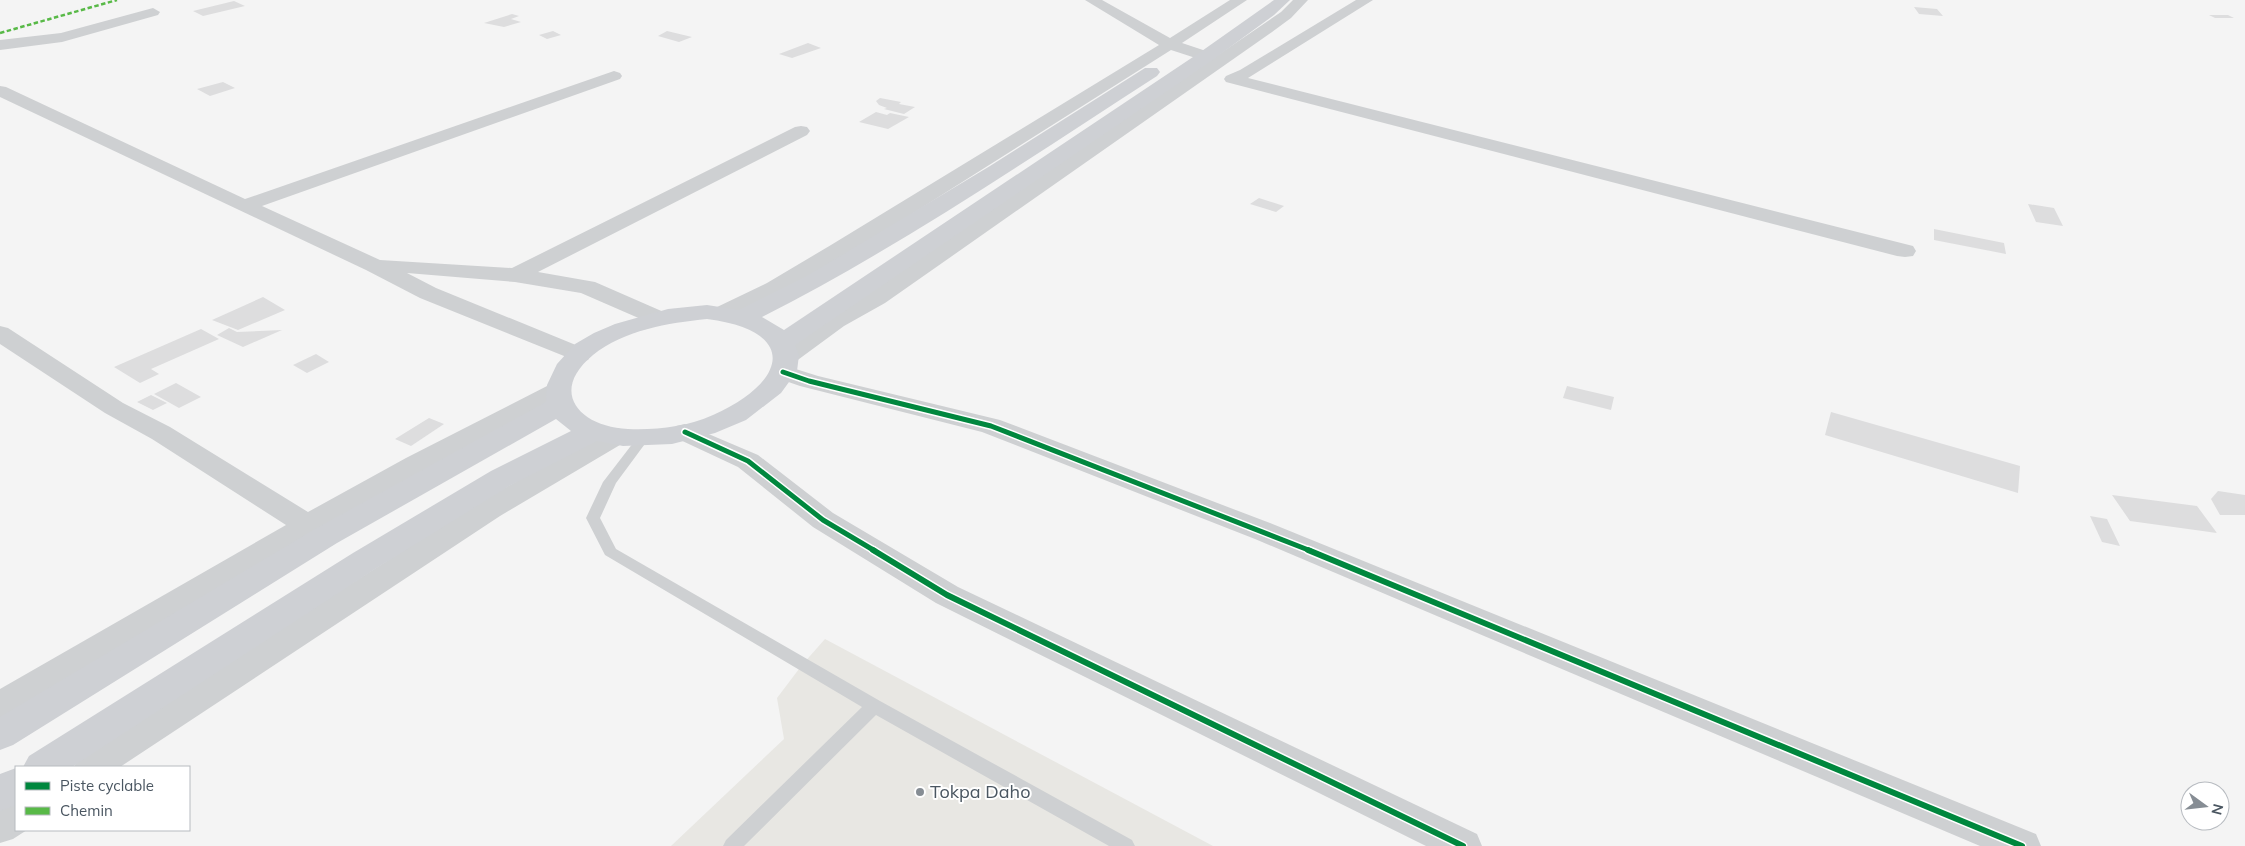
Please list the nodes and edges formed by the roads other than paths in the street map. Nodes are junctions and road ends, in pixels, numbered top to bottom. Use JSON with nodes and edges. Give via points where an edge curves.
{"nodes":[{"id":1,"x":1092,"y":0,"type":"edge"},
{"id":2,"x":1240,"y":0,"type":"edge"},
{"id":3,"x":1257,"y":0,"type":"edge"},
{"id":4,"x":1283,"y":0,"type":"edge"},
{"id":5,"x":1301,"y":0,"type":"edge"},
{"id":6,"x":1366,"y":0,"type":"edge"},
{"id":7,"x":153,"y":12,"type":"dead end"},
{"id":8,"x":0,"y":45,"type":"edge"},
{"id":9,"x":1178,"y":48,"type":"junction"},
{"id":10,"x":1213,"y":59,"type":"junction"},
{"id":11,"x":614,"y":76,"type":"dead end"},
{"id":12,"x":0,"y":91,"type":"edge"},
{"id":13,"x":801,"y":131,"type":"dead end"},
{"id":14,"x":244,"y":206,"type":"junction"},
{"id":15,"x":1905,"y":251,"type":"dead end"},
{"id":16,"x":374,"y":264,"type":"junction"},
{"id":17,"x":515,"y":275,"type":"junction"},
{"id":18,"x":733,"y":315,"type":"junction"},
{"id":19,"x":658,"y":318,"type":"junction"},
{"id":20,"x":0,"y":333,"type":"edge"},
{"id":21,"x":579,"y":355,"type":"junction"},
{"id":22,"x":784,"y":357,"type":"junction"},
{"id":23,"x":559,"y":397,"type":"junction"},
{"id":24,"x":685,"y":432,"type":"junction"},
{"id":25,"x":618,"y":435,"type":"junction"},
{"id":26,"x":308,"y":526,"type":"junction"},
{"id":27,"x":0,"y":706,"type":"edge"},
{"id":28,"x":874,"y":706,"type":"junction"},
{"id":29,"x":0,"y":735,"type":"edge"},
{"id":30,"x":44,"y":766,"type":"edge"},
{"id":31,"x":94,"y":766,"type":"edge"},
{"id":32,"x":15,"y":785,"type":"edge"},
{"id":33,"x":0,"y":794,"type":"edge"},
{"id":34,"x":15,"y":818,"type":"edge"},
{"id":35,"x":0,"y":827,"type":"edge"},
{"id":36,"x":732,"y":846,"type":"edge"},
{"id":37,"x":1126,"y":846,"type":"edge"},
{"id":38,"x":1463,"y":846,"type":"edge"},
{"id":39,"x":2022,"y":846,"type":"edge"}],
"edges":[{"from":1,"to":9,"type":"street"},
{"from":2,"to":9,"type":"street"},
{"from":3,"to":9,"type":"main road"},
{"from":4,"to":10,"type":"main road"},
{"from":5,"to":10,"type":"street","via":[[1286,15]]},
{"from":6,"to":15,"type":"street","via":[[1232,79]]},
{"from":7,"to":8,"type":"street","via":[[55,38]]},
{"from":9,"to":10,"type":"street"},
{"from":9,"to":18,"type":"main road","via":[[997,170],[823,276]]},
{"from":10,"to":22,"type":"main road"},
{"from":11,"to":14,"type":"street"},
{"from":12,"to":14,"type":"street"},
{"from":13,"to":17,"type":"street"},
{"from":14,"to":16,"type":"street"},
{"from":16,"to":17,"type":"street"},
{"from":16,"to":21,"type":"street","via":[[428,293]]},
{"from":17,"to":19,"type":"street","via":[[586,287]]},
{"from":18,"to":19,"type":"main road","via":[[691,313]]},
{"from":18,"to":22,"type":"main road","via":[[768,327]]},
{"from":19,"to":21,"type":"main road","via":[[606,336]]},
{"from":20,"to":26,"type":"street","via":[[114,408],[161,433]]},
{"from":21,"to":23,"type":"main road","via":[[561,378]]},
{"from":22,"to":24,"type":"main road","via":[[769,390],[748,408],[729,418]]},
{"from":22,"to":39,"type":"street","via":[[810,381],[991,426],[1265,532]]},
{"from":23,"to":25,"type":"main road","via":[[573,420]]},
{"from":23,"to":26,"type":"street","via":[[477,430]]},
{"from":23,"to":29,"type":"main road"},
{"from":24,"to":25,"type":"main road"},
{"from":24,"to":38,"type":"street","via":[[748,461],[823,520],[947,595]]},
{"from":25,"to":28,"type":"lane","via":[[610,482],[593,518],[610,552]]},
{"from":25,"to":30,"type":"main road","via":[[501,478],[364,561]]},
{"from":25,"to":31,"type":"street","via":[[490,509]]},
{"from":26,"to":27,"type":"street"},
{"from":28,"to":36,"type":"lane"},
{"from":28,"to":37,"type":"lane"},
{"from":32,"to":33,"type":"main road"},
{"from":34,"to":35,"type":"street"}]}
